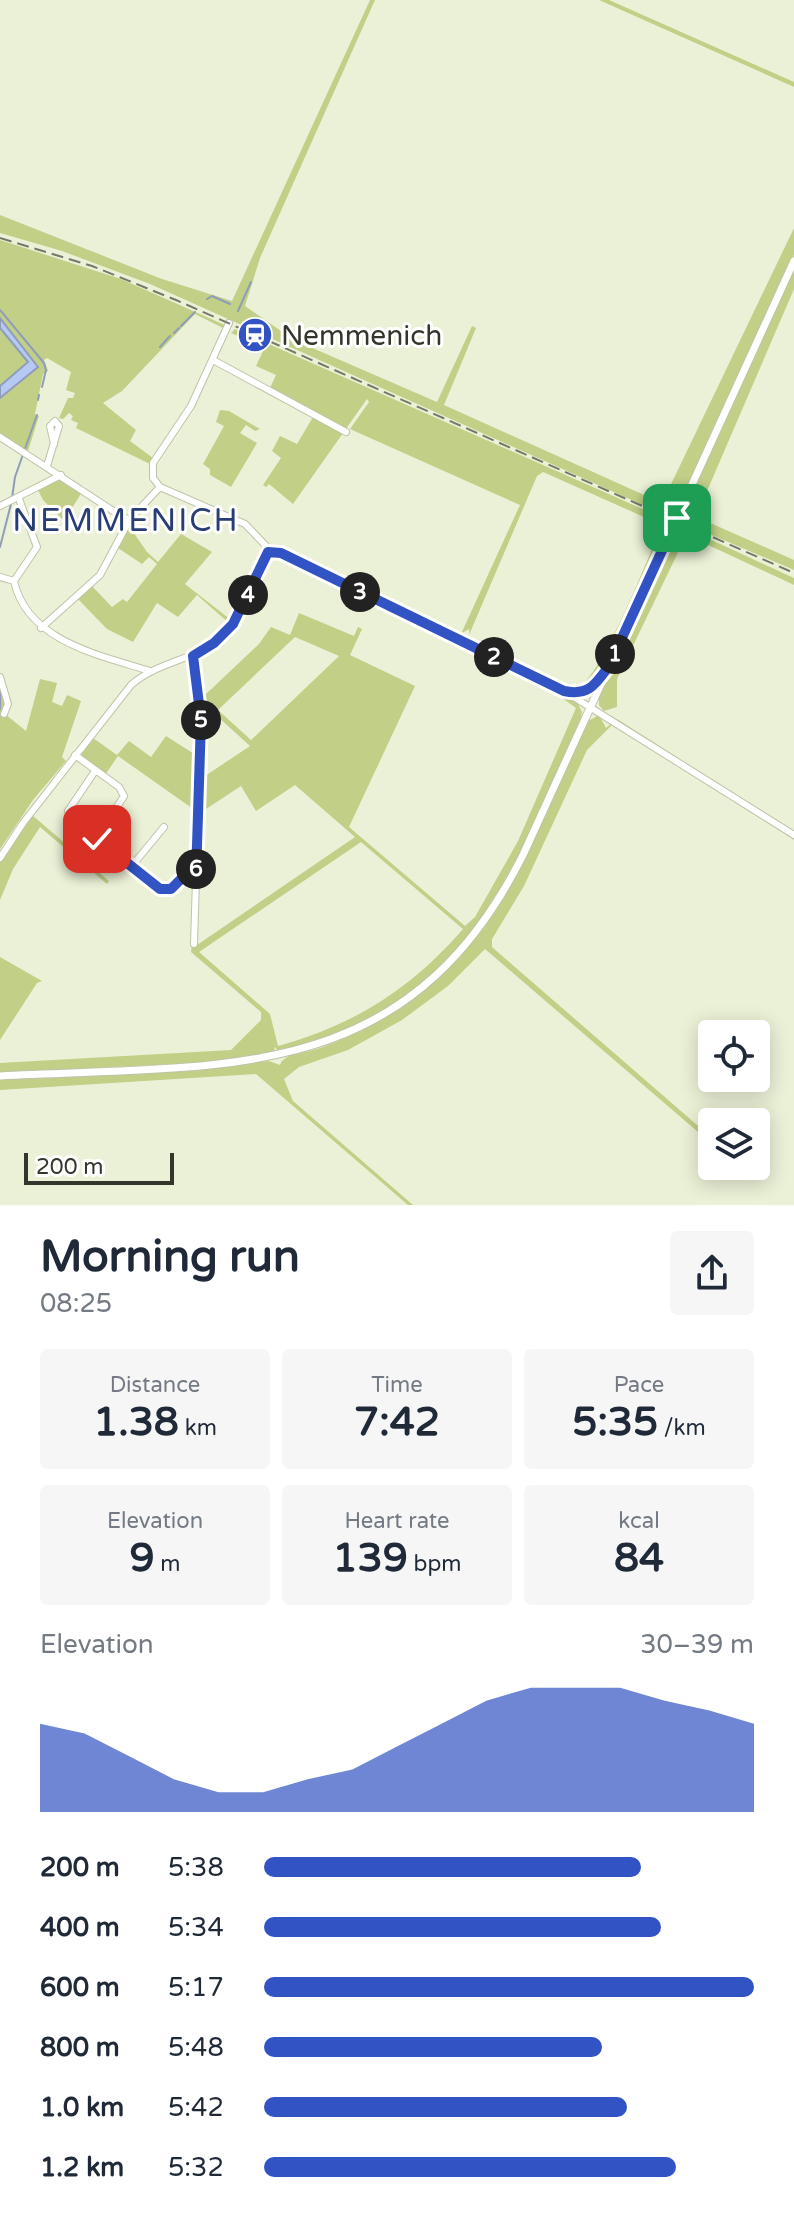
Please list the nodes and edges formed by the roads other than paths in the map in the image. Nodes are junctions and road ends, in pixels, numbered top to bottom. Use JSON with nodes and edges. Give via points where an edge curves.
{"nodes":[{"id":1,"x":794,"y":261,"type":"edge"},
{"id":2,"x":229,"y":323,"type":"dead end"},
{"id":3,"x":213,"y":360,"type":"junction"},
{"id":4,"x":346,"y":432,"type":"dead end"},
{"id":5,"x":0,"y":437,"type":"edge"},
{"id":6,"x":54,"y":444,"type":"dead end"},
{"id":7,"x":47,"y":466,"type":"junction"},
{"id":8,"x":61,"y":475,"type":"junction"},
{"id":9,"x":160,"y":487,"type":"junction"},
{"id":10,"x":13,"y":501,"type":"junction"},
{"id":11,"x":0,"y":506,"type":"edge"},
{"id":12,"x":130,"y":519,"type":"junction"},
{"id":13,"x":271,"y":551,"type":"junction"},
{"id":14,"x":0,"y":577,"type":"edge"},
{"id":15,"x":14,"y":581,"type":"junction"},
{"id":16,"x":41,"y":628,"type":"junction"},
{"id":17,"x":193,"y":656,"type":"junction"},
{"id":18,"x":609,"y":666,"type":"junction"},
{"id":19,"x":150,"y":671,"type":"junction"},
{"id":20,"x":0,"y":677,"type":"edge"},
{"id":21,"x":564,"y":691,"type":"junction"},
{"id":22,"x":574,"y":693,"type":"junction"},
{"id":23,"x":591,"y":706,"type":"junction"},
{"id":24,"x":4,"y":714,"type":"dead end"},
{"id":25,"x":75,"y":755,"type":"junction"},
{"id":26,"x":95,"y":771,"type":"junction"},
{"id":27,"x":68,"y":811,"type":"dead end"},
{"id":28,"x":164,"y":827,"type":"dead end"},
{"id":29,"x":794,"y":835,"type":"edge"},
{"id":30,"x":0,"y":858,"type":"edge"},
{"id":31,"x":131,"y":867,"type":"junction"},
{"id":32,"x":196,"y":877,"type":"junction"},
{"id":33,"x":194,"y":944,"type":"dead end"},
{"id":34,"x":0,"y":1076,"type":"edge"}],
"edges":[{"from":1,"to":18,"type":"street"},
{"from":2,"to":3,"type":"street"},
{"from":3,"to":4,"type":"street"},
{"from":3,"to":9,"type":"street","via":[[191,406],[153,463],[153,478]]},
{"from":5,"to":7,"type":"street"},
{"from":6,"to":7,"type":"street"},
{"from":7,"to":8,"type":"street"},
{"from":8,"to":10,"type":"street"},
{"from":8,"to":12,"type":"street"},
{"from":9,"to":12,"type":"street"},
{"from":9,"to":13,"type":"street","via":[[245,524]]},
{"from":10,"to":11,"type":"street"},
{"from":10,"to":15,"type":"street","via":[[37,548]]},
{"from":12,"to":16,"type":"street","via":[[100,575]]},
{"from":13,"to":17,"type":"street","via":[[233,624]]},
{"from":13,"to":21,"type":"street"},
{"from":14,"to":15,"type":"street"},
{"from":15,"to":16,"type":"street","via":[[27,613]]},
{"from":16,"to":19,"type":"street"},
{"from":17,"to":19,"type":"street"},
{"from":17,"to":32,"type":"street","via":[[201,720]]},
{"from":18,"to":22,"type":"street","via":[[591,689]]},
{"from":18,"to":23,"type":"street"},
{"from":19,"to":25,"type":"street","via":[[127,689]]},
{"from":20,"to":24,"type":"street","via":[[8,704]]},
{"from":21,"to":22,"type":"street"},
{"from":21,"to":23,"type":"street"},
{"from":22,"to":23,"type":"street"},
{"from":23,"to":29,"type":"street"},
{"from":23,"to":34,"type":"street","via":[[493,910],[447,966],[392,1010],[328,1042],[268,1058]]},
{"from":25,"to":26,"type":"street"},
{"from":25,"to":30,"type":"street"},
{"from":26,"to":27,"type":"street"},
{"from":26,"to":31,"type":"street","via":[[124,796],[97,840]]},
{"from":28,"to":31,"type":"street"},
{"from":31,"to":32,"type":"street","via":[[164,890],[183,877]]},
{"from":32,"to":33,"type":"street"}]}
